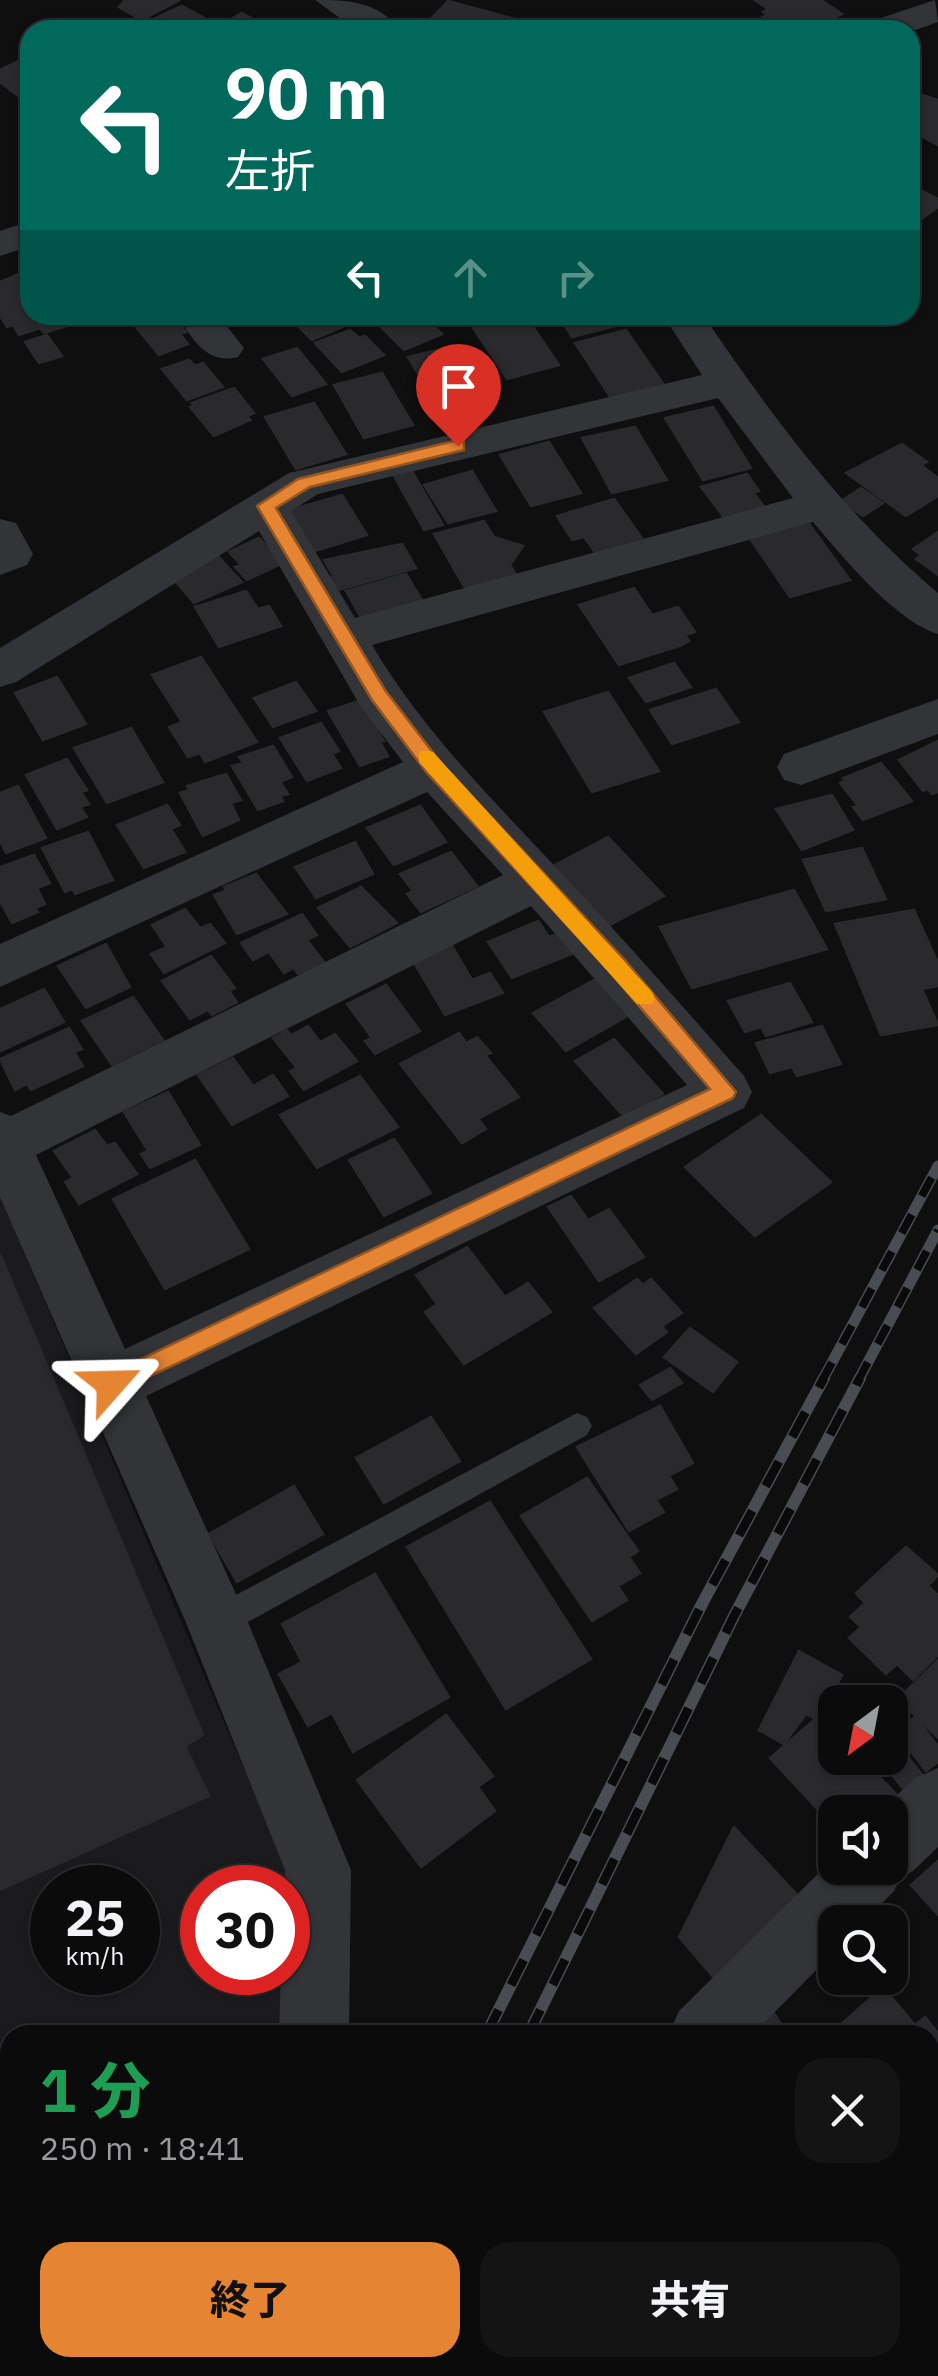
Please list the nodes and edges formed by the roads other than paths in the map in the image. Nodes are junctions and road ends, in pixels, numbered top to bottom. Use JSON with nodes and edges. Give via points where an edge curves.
{"nodes":[{"id":1,"x":333,"y":0,"type":"edge"},
{"id":2,"x":938,"y":10,"type":"edge"},
{"id":3,"x":364,"y":20,"type":"edge"},
{"id":4,"x":910,"y":20,"type":"edge"},
{"id":5,"x":205,"y":325,"type":"edge"},
{"id":6,"x":690,"y":325,"type":"edge"},
{"id":7,"x":223,"y":348,"type":"dead end"},
{"id":8,"x":727,"y":382,"type":"junction"},
{"id":9,"x":821,"y":505,"type":"junction"},
{"id":10,"x":266,"y":506,"type":"junction"},
{"id":11,"x":0,"y":534,"type":"edge"},
{"id":12,"x":0,"y":560,"type":"edge"},
{"id":13,"x":938,"y":618,"type":"edge"},
{"id":14,"x":343,"y":637,"type":"junction"},
{"id":15,"x":0,"y":670,"type":"edge"},
{"id":16,"x":938,"y":716,"type":"edge"},
{"id":17,"x":801,"y":767,"type":"dead end"},
{"id":18,"x":434,"y":768,"type":"junction"},
{"id":19,"x":537,"y":881,"type":"junction"},
{"id":20,"x":0,"y":967,"type":"edge"},
{"id":21,"x":2,"y":1140,"type":"edge"},
{"id":22,"x":111,"y":1384,"type":"junction"},
{"id":23,"x":577,"y":1426,"type":"dead end"},
{"id":24,"x":217,"y":1622,"type":"junction"},
{"id":25,"x":938,"y":1801,"type":"edge"},
{"id":26,"x":908,"y":1830,"type":"edge"},
{"id":27,"x":853,"y":1885,"type":"edge"},
{"id":28,"x":314,"y":2025,"type":"edge"},
{"id":29,"x":713,"y":2025,"type":"edge"}],
"edges":[{"from":1,"to":3,"type":"street"},
{"from":2,"to":4,"type":"street"},
{"from":5,"to":7,"type":"street"},
{"from":6,"to":8,"type":"street"},
{"from":8,"to":9,"type":"street"},
{"from":8,"to":10,"type":"street","via":[[304,483]]},
{"from":9,"to":13,"type":"street"},
{"from":9,"to":14,"type":"street"},
{"from":10,"to":14,"type":"street"},
{"from":10,"to":15,"type":"street"},
{"from":11,"to":12,"type":"street","via":[[10,554]]},
{"from":14,"to":18,"type":"street"},
{"from":16,"to":17,"type":"street"},
{"from":18,"to":19,"type":"street"},
{"from":18,"to":20,"type":"street"},
{"from":19,"to":21,"type":"street"},
{"from":19,"to":22,"type":"street","via":[[725,1092]]},
{"from":21,"to":22,"type":"street"},
{"from":22,"to":24,"type":"street"},
{"from":23,"to":24,"type":"lane"},
{"from":24,"to":28,"type":"street","via":[[318,1870]]},
{"from":25,"to":26,"type":"street"},
{"from":27,"to":29,"type":"street"}]}
